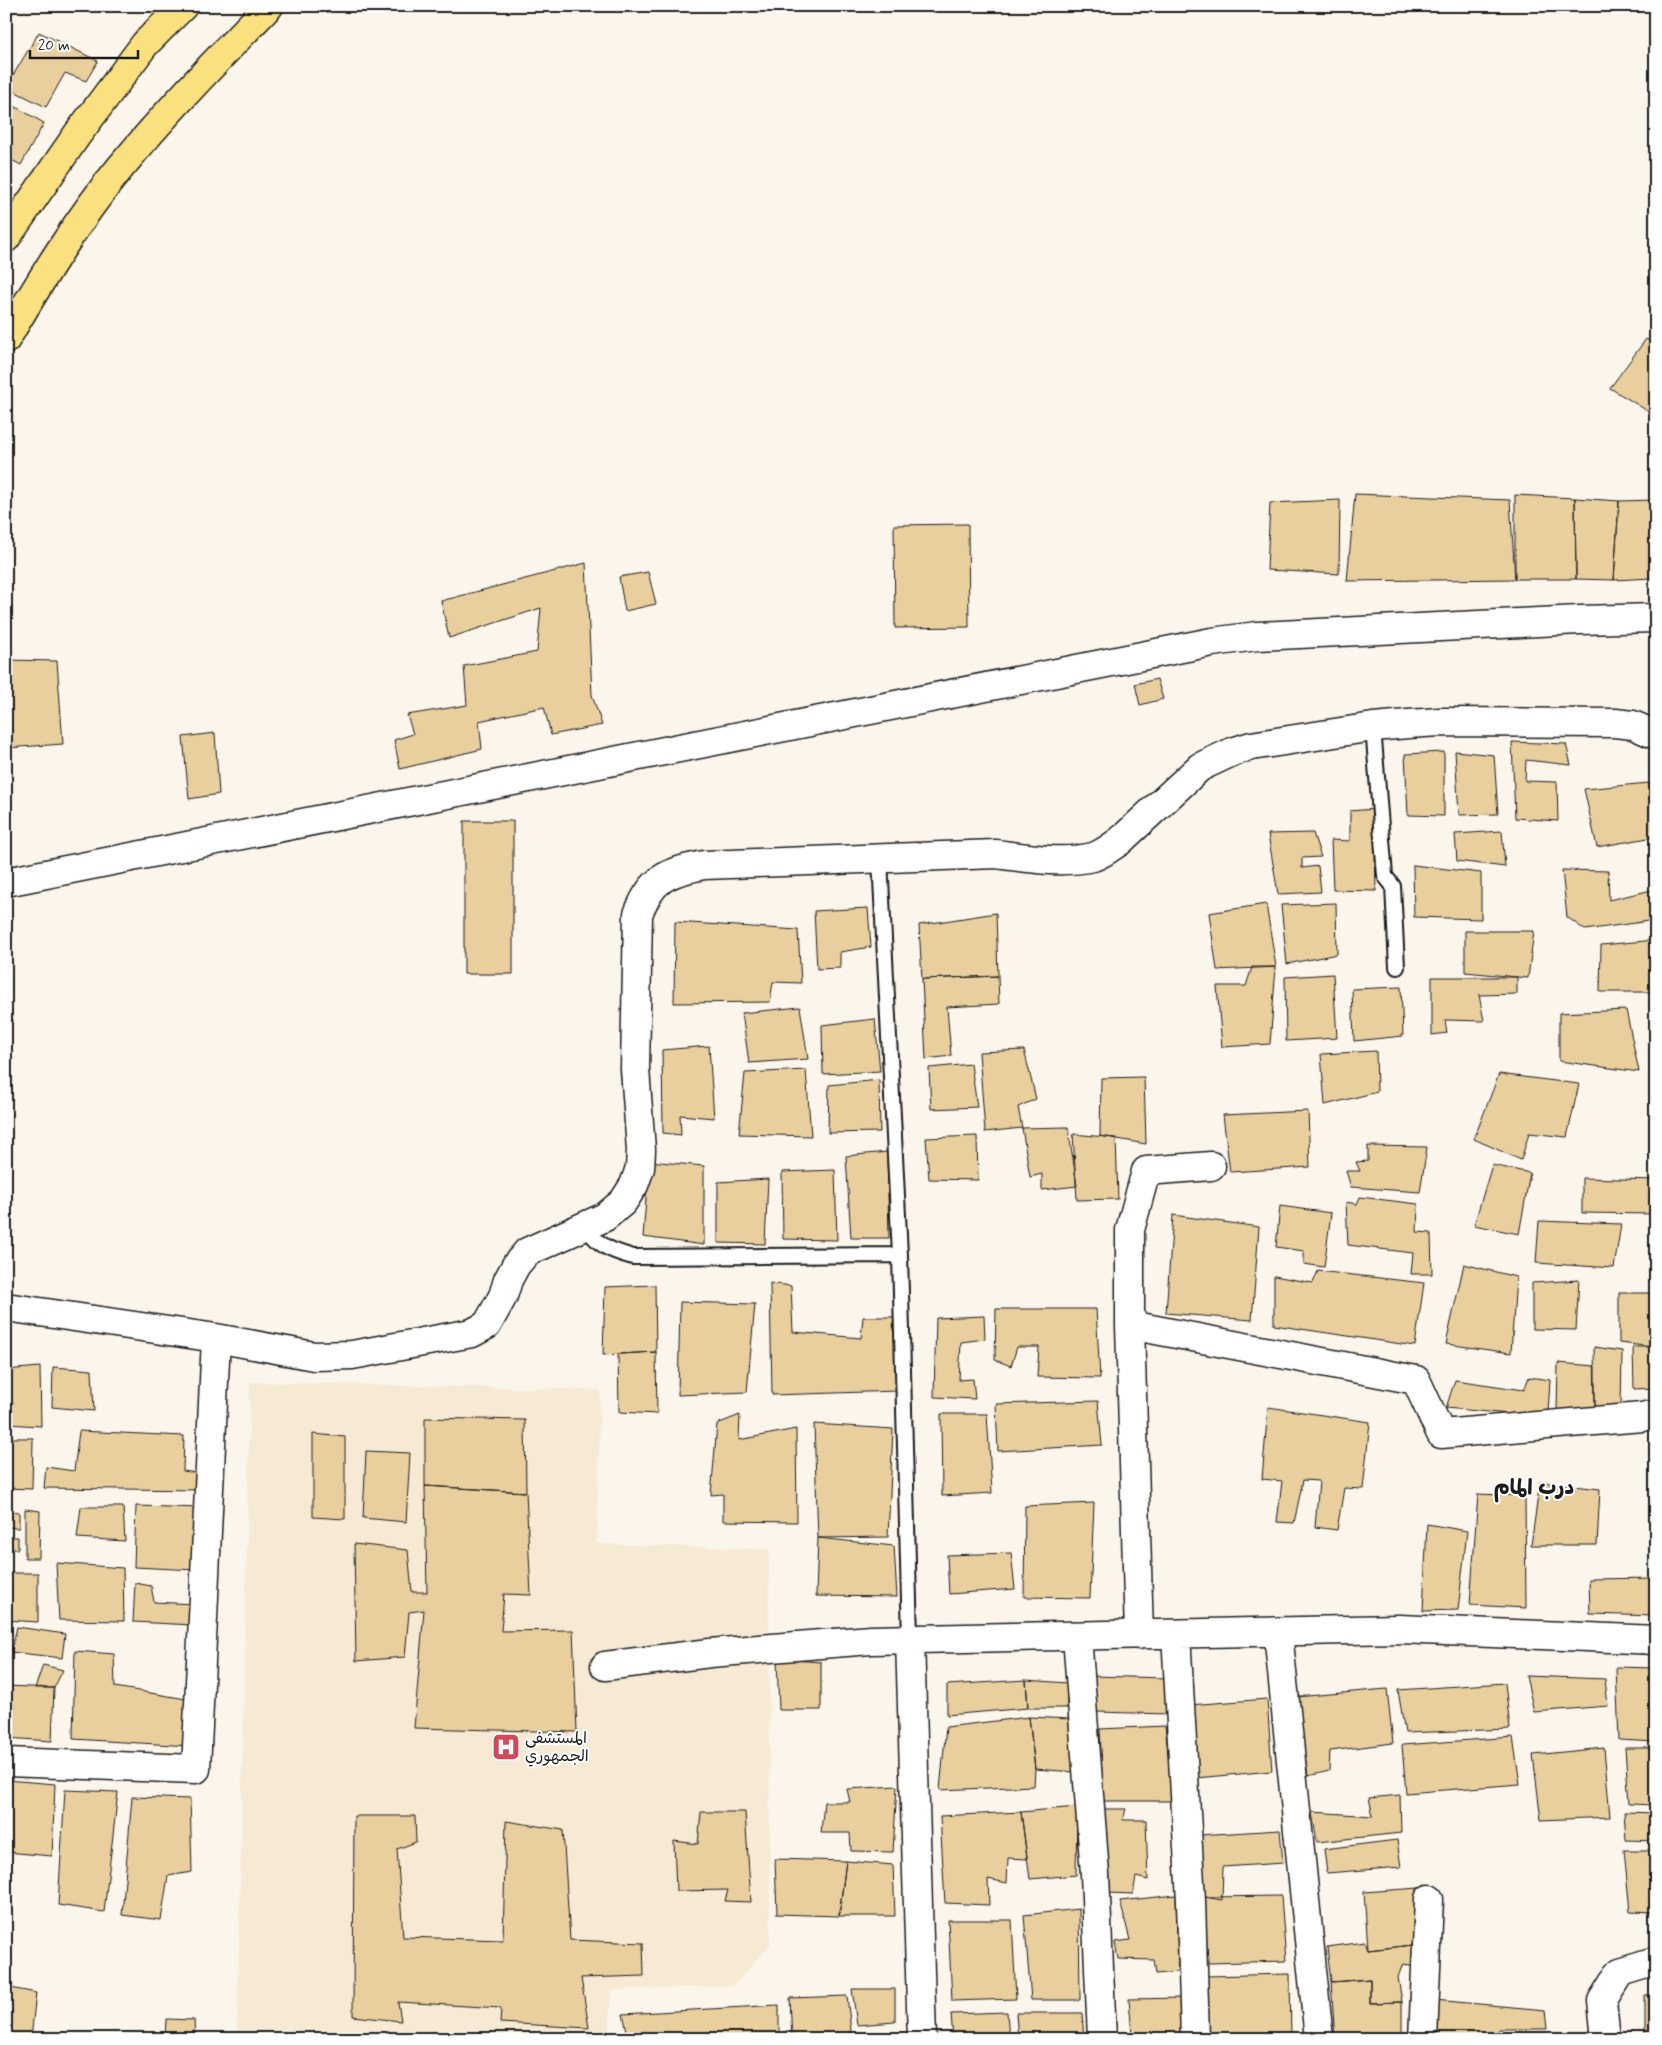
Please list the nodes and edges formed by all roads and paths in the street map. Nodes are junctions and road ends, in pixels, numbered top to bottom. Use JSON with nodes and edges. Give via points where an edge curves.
{"nodes":[{"id":1,"x":183,"y":6,"type":"edge"},
{"id":2,"x":269,"y":6,"type":"edge"},
{"id":3,"x":10,"y":223,"type":"edge"},
{"id":4,"x":6,"y":338,"type":"edge"},
{"id":5,"x":1656,"y":618,"type":"edge"},
{"id":6,"x":1373,"y":727,"type":"junction"},
{"id":7,"x":1656,"y":735,"type":"edge"},
{"id":8,"x":880,"y":859,"type":"junction"},
{"id":9,"x":6,"y":882,"type":"edge"},
{"id":10,"x":1397,"y":967,"type":"dead end"},
{"id":11,"x":1211,"y":1166,"type":"dead end"},
{"id":12,"x":586,"y":1225,"type":"junction"},
{"id":13,"x":900,"y":1254,"type":"junction"},
{"id":14,"x":6,"y":1308,"type":"edge"},
{"id":15,"x":1130,"y":1326,"type":"junction"},
{"id":16,"x":216,"y":1338,"type":"junction"},
{"id":17,"x":1656,"y":1414,"type":"edge"},
{"id":18,"x":1278,"y":1632,"type":"junction"},
{"id":19,"x":1176,"y":1634,"type":"junction"},
{"id":20,"x":1139,"y":1635,"type":"junction"},
{"id":21,"x":1077,"y":1636,"type":"junction"},
{"id":22,"x":910,"y":1639,"type":"junction"},
{"id":23,"x":1656,"y":1640,"type":"edge"},
{"id":24,"x":605,"y":1666,"type":"dead end"},
{"id":25,"x":6,"y":1762,"type":"edge"},
{"id":26,"x":1429,"y":1899,"type":"dead end"},
{"id":27,"x":1656,"y":1961,"type":"edge"},
{"id":28,"x":922,"y":2039,"type":"edge"},
{"id":29,"x":1102,"y":2039,"type":"edge"},
{"id":30,"x":1194,"y":2039,"type":"edge"},
{"id":31,"x":1319,"y":2039,"type":"edge"},
{"id":32,"x":1423,"y":2039,"type":"edge"},
{"id":33,"x":1606,"y":2039,"type":"edge"}],
"edges":[{"from":1,"to":3,"type":"main road","via":[[145,44]]},
{"from":2,"to":4,"type":"main road","via":[[186,92],[119,169],[58,252]]},
{"from":5,"to":9,"type":"street","via":[[1257,636],[1212,642]]},
{"from":6,"to":7,"type":"street","via":[[1440,722],[1615,723],[1634,725]]},
{"from":6,"to":8,"type":"street","via":[[1251,746],[1217,758],[1200,767],[1120,841],[1094,856],[1044,860],[996,854]]},
{"from":6,"to":10,"type":"lane","via":[[1385,876],[1393,886]]},
{"from":8,"to":12,"type":"street","via":[[704,865],[670,874],[645,896],[638,914],[635,1069],[640,1168],[623,1202],[604,1217]]},
{"from":8,"to":13,"type":"lane"},
{"from":11,"to":15,"type":"street","via":[[1146,1171],[1130,1230]]},
{"from":12,"to":13,"type":"lane","via":[[600,1244],[633,1257]]},
{"from":12,"to":16,"type":"street","via":[[527,1252],[508,1280],[487,1325],[472,1332],[331,1357]]},
{"from":13,"to":22,"type":"lane"},
{"from":14,"to":16,"type":"street"},
{"from":15,"to":17,"type":"street","via":[[1416,1380],[1441,1434],[1642,1418]]},
{"from":15,"to":20,"type":"street"},
{"from":16,"to":25,"type":"street","via":[[196,1769]]},
{"from":18,"to":19,"type":"street"},
{"from":18,"to":23,"type":"street","via":[[1399,1630]]},
{"from":18,"to":31,"type":"street"},
{"from":19,"to":20,"type":"street"},
{"from":19,"to":30,"type":"street","via":[[1191,1901]]},
{"from":20,"to":21,"type":"street"},
{"from":21,"to":22,"type":"street"},
{"from":21,"to":29,"type":"street","via":[[1095,1874]]},
{"from":22,"to":24,"type":"street","via":[[710,1653]]},
{"from":22,"to":28,"type":"street"},
{"from":26,"to":32,"type":"street"},
{"from":27,"to":33,"type":"street","via":[[1620,1972],[1602,2002]]}]}
